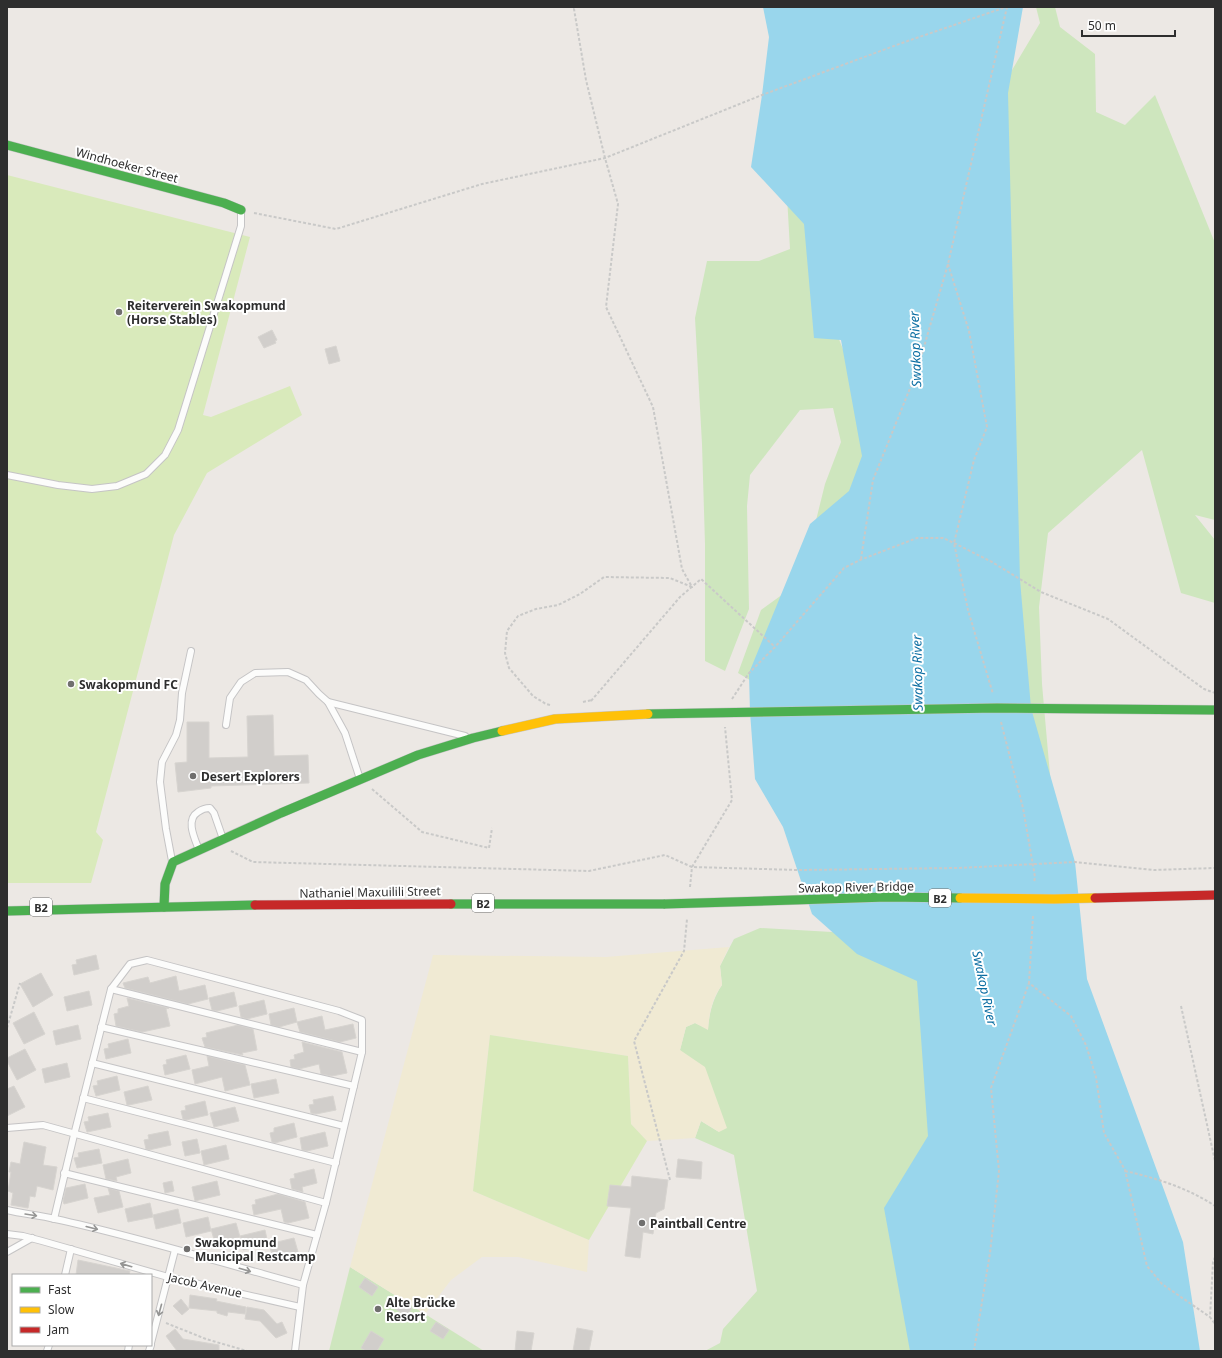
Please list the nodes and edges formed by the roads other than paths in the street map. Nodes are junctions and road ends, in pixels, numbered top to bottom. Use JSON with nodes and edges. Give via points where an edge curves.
{"nodes":[{"id":1,"x":7,"y":145,"type":"edge"},
{"id":2,"x":241,"y":210,"type":"joint"},
{"id":3,"x":7,"y":475,"type":"edge"},
{"id":4,"x":191,"y":651,"type":"dead end"},
{"id":5,"x":328,"y":702,"type":"junction"},
{"id":6,"x":1215,"y":710,"type":"edge"},
{"id":7,"x":226,"y":725,"type":"dead end"},
{"id":8,"x":473,"y":738,"type":"junction"},
{"id":9,"x":360,"y":779,"type":"junction"},
{"id":10,"x":223,"y":839,"type":"junction"},
{"id":11,"x":199,"y":850,"type":"junction"},
{"id":12,"x":173,"y":862,"type":"junction"},
{"id":13,"x":1215,"y":895,"type":"edge"},
{"id":14,"x":665,"y":904,"type":"joint"},
{"id":15,"x":7,"y":906,"type":"edge"},
{"id":16,"x":164,"y":907,"type":"junction"},
{"id":17,"x":75,"y":908,"type":"junction"},
{"id":18,"x":7,"y":911,"type":"edge"},
{"id":19,"x":111,"y":990,"type":"junction"},
{"id":20,"x":101,"y":1027,"type":"junction"},
{"id":21,"x":362,"y":1052,"type":"junction"},
{"id":22,"x":92,"y":1063,"type":"junction"},
{"id":23,"x":354,"y":1086,"type":"junction"},
{"id":24,"x":83,"y":1098,"type":"junction"},
{"id":25,"x":344,"y":1126,"type":"junction"},
{"id":26,"x":7,"y":1128,"type":"edge"},
{"id":27,"x":74,"y":1134,"type":"junction"},
{"id":28,"x":336,"y":1163,"type":"junction"},
{"id":29,"x":64,"y":1173,"type":"junction"},
{"id":30,"x":326,"y":1202,"type":"junction"},
{"id":31,"x":7,"y":1210,"type":"edge"},
{"id":32,"x":54,"y":1219,"type":"junction"},
{"id":33,"x":7,"y":1234,"type":"edge"},
{"id":34,"x":317,"y":1236,"type":"junction"},
{"id":35,"x":32,"y":1238,"type":"junction"},
{"id":36,"x":71,"y":1249,"type":"junction"},
{"id":37,"x":175,"y":1250,"type":"junction"},
{"id":38,"x":7,"y":1252,"type":"edge"},
{"id":39,"x":148,"y":1273,"type":"edge"},
{"id":40,"x":65,"y":1274,"type":"edge"},
{"id":41,"x":168,"y":1277,"type":"junction"},
{"id":42,"x":303,"y":1285,"type":"junction"},
{"id":43,"x":300,"y":1306,"type":"junction"},
{"id":44,"x":152,"y":1340,"type":"edge"},
{"id":45,"x":295,"y":1351,"type":"edge"}],
"edges":[{"from":1,"to":2,"type":"main road","name":"Windhoeker Street","via":[[224,203]]},
{"from":2,"to":3,"type":"lane","via":[[241,226],[178,430],[165,455],[146,474],[117,486],[92,489]]},
{"from":4,"to":12,"type":"lane","via":[[182,693],[180,720],[176,735],[162,762],[160,782]]},
{"from":5,"to":7,"type":"lane","via":[[306,680],[288,672],[255,673],[241,682],[230,698]]},
{"from":5,"to":8,"type":"lane"},
{"from":5,"to":9,"type":"lane","via":[[344,733]]},
{"from":6,"to":8,"type":"main road","via":[[997,708],[665,713],[556,719]]},
{"from":8,"to":9,"type":"main road","via":[[418,755]]},
{"from":9,"to":10,"type":"main road"},
{"from":10,"to":11,"type":"main road"},
{"from":10,"to":11,"type":"lane","via":[[214,813],[210,808],[205,808],[192,819],[192,832]]},
{"from":11,"to":12,"type":"main road"},
{"from":12,"to":16,"type":"main road","via":[[164,886]]},
{"from":13,"to":14,"type":"main road","name":"Swakop River Bridge","number":"B2","bridge":true,"via":[[1054,899],[887,897]]},
{"from":14,"to":16,"type":"main road","name":"Nathaniel Maxuilili Street","number":"B2","via":[[413,903]]},
{"from":15,"to":17,"type":"main road","name":"Nathaniel Maxuilili Street","number":"B2"},
{"from":16,"to":17,"type":"main road","name":"Nathaniel Maxuilili Street","number":"B2"},
{"from":17,"to":18,"type":"main road","name":"Nathaniel Maxuilili Street","number":"B2"},
{"from":19,"to":20,"type":"lane"},
{"from":19,"to":21,"type":"lane"},
{"from":19,"to":21,"type":"lane","via":[[130,964],[147,960],[339,1011],[362,1020]]},
{"from":20,"to":22,"type":"lane"},
{"from":20,"to":23,"type":"lane"},
{"from":21,"to":23,"type":"lane"},
{"from":22,"to":24,"type":"lane"},
{"from":22,"to":25,"type":"lane"},
{"from":23,"to":25,"type":"lane"},
{"from":24,"to":27,"type":"lane"},
{"from":24,"to":28,"type":"lane"},
{"from":25,"to":28,"type":"lane"},
{"from":26,"to":27,"type":"lane","via":[[43,1125]]},
{"from":27,"to":29,"type":"lane"},
{"from":27,"to":30,"type":"lane"},
{"from":28,"to":30,"type":"lane"},
{"from":29,"to":32,"type":"lane"},
{"from":29,"to":34,"type":"lane"},
{"from":30,"to":34,"type":"lane"},
{"from":31,"to":32,"type":"lane","name":"Jacob Avenue","one_way":true},
{"from":32,"to":37,"type":"lane","name":"Jacob Avenue","one_way":true},
{"from":33,"to":35,"type":"lane","name":"Jacob Avenue"},
{"from":34,"to":42,"type":"lane"},
{"from":35,"to":36,"type":"lane","name":"Jacob Avenue"},
{"from":35,"to":38,"type":"lane"},
{"from":39,"to":36,"type":"lane","name":"Jacob Avenue","one_way":true},
{"from":36,"to":40,"type":"lane"},
{"from":37,"to":41,"type":"lane"},
{"from":37,"to":42,"type":"lane","name":"Jacob Avenue","one_way":true},
{"from":39,"to":41,"type":"lane","name":"Jacob Avenue"},
{"from":41,"to":43,"type":"lane","name":"Jacob Avenue"},
{"from":41,"to":44,"type":"lane","one_way":true},
{"from":42,"to":43,"type":"lane"},
{"from":43,"to":45,"type":"lane"}]}
